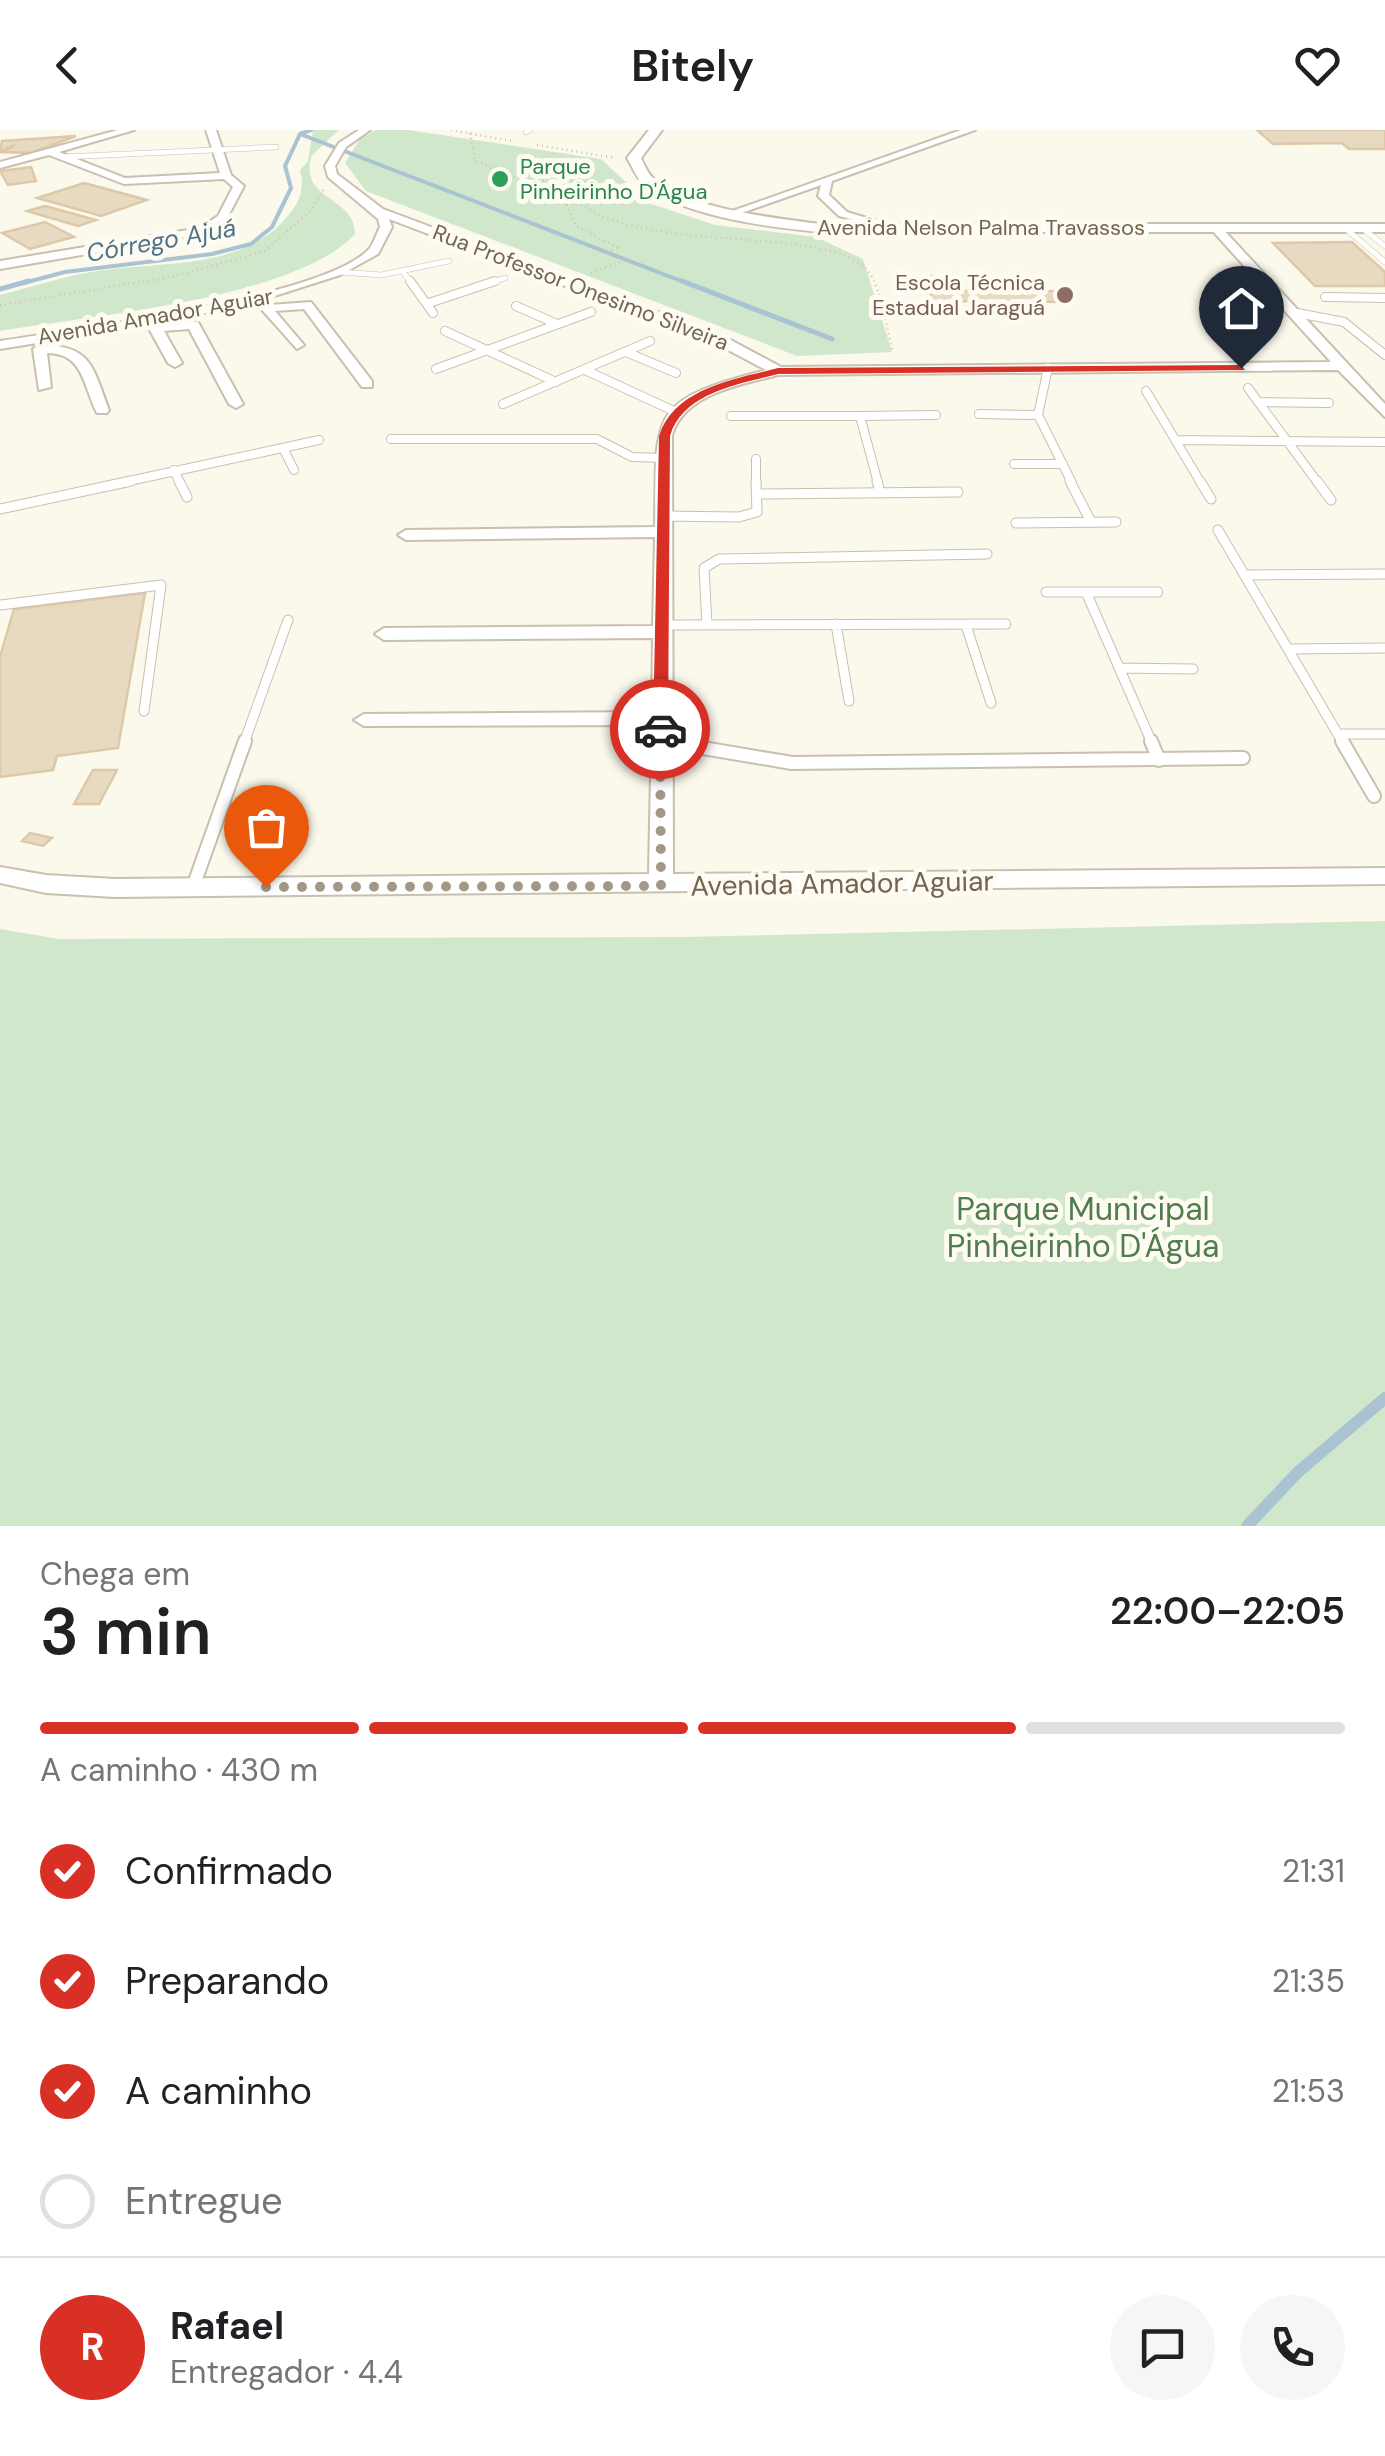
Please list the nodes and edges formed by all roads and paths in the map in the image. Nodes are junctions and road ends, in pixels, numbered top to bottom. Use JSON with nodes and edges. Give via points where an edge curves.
{"nodes":[{"id":1,"x":129,"y":130,"type":"edge"},
{"id":2,"x":211,"y":130,"type":"edge"},
{"id":3,"x":365,"y":130,"type":"edge"},
{"id":4,"x":450,"y":130,"type":"edge"},
{"id":5,"x":656,"y":130,"type":"edge"},
{"id":6,"x":970,"y":130,"type":"edge"},
{"id":7,"x":106,"y":133,"type":"edge"},
{"id":8,"x":470,"y":134,"type":"junction"},
{"id":9,"x":276,"y":147,"type":"dead end"},
{"id":10,"x":218,"y":149,"type":"junction"},
{"id":11,"x":57,"y":154,"type":"junction"},
{"id":12,"x":634,"y":158,"type":"junction"},
{"id":13,"x":0,"y":164,"type":"edge"},
{"id":14,"x":332,"y":175,"type":"junction"},
{"id":15,"x":226,"y":176,"type":"junction"},
{"id":16,"x":828,"y":179,"type":"junction"},
{"id":17,"x":575,"y":202,"type":"junction"},
{"id":18,"x":380,"y":212,"type":"junction"},
{"id":19,"x":729,"y":214,"type":"junction"},
{"id":20,"x":889,"y":228,"type":"junction"},
{"id":21,"x":1216,"y":228,"type":"junction"},
{"id":22,"x":1345,"y":228,"type":"junction"},
{"id":23,"x":1362,"y":228,"type":"junction"},
{"id":24,"x":1385,"y":228,"type":"edge"},
{"id":25,"x":1385,"y":246,"type":"edge"},
{"id":26,"x":449,"y":260,"type":"dead end"},
{"id":27,"x":1385,"y":262,"type":"edge"},
{"id":28,"x":0,"y":265,"type":"edge"},
{"id":29,"x":340,"y":272,"type":"junction"},
{"id":30,"x":403,"y":272,"type":"junction"},
{"id":31,"x":505,"y":278,"type":"dead end"},
{"id":32,"x":567,"y":282,"type":"junction"},
{"id":33,"x":1326,"y":297,"type":"dead end"},
{"id":34,"x":1385,"y":298,"type":"edge"},
{"id":35,"x":429,"y":303,"type":"junction"},
{"id":36,"x":0,"y":304,"type":"edge"},
{"id":37,"x":263,"y":304,"type":"junction"},
{"id":38,"x":516,"y":306,"type":"dead end"},
{"id":39,"x":591,"y":312,"type":"dead end"},
{"id":40,"x":1292,"y":312,"type":"junction"},
{"id":41,"x":433,"y":313,"type":"dead end"},
{"id":42,"x":153,"y":324,"type":"junction"},
{"id":43,"x":557,"y":324,"type":"junction"},
{"id":44,"x":444,"y":331,"type":"dead end"},
{"id":45,"x":650,"y":342,"type":"dead end"},
{"id":46,"x":38,"y":344,"type":"junction"},
{"id":47,"x":297,"y":344,"type":"dead end"},
{"id":48,"x":0,"y":345,"type":"edge"},
{"id":49,"x":487,"y":350,"type":"junction"},
{"id":50,"x":626,"y":352,"type":"junction"},
{"id":51,"x":1385,"y":355,"type":"edge"},
{"id":52,"x":175,"y":363,"type":"dead end"},
{"id":53,"x":1343,"y":366,"type":"junction"},
{"id":54,"x":1048,"y":368,"type":"junction"},
{"id":55,"x":898,"y":369,"type":"junction"},
{"id":56,"x":436,"y":370,"type":"dead end"},
{"id":57,"x":584,"y":370,"type":"junction"},
{"id":58,"x":778,"y":371,"type":"junction"},
{"id":59,"x":676,"y":374,"type":"dead end"},
{"id":60,"x":556,"y":382,"type":"junction"},
{"id":61,"x":367,"y":384,"type":"dead end"},
{"id":62,"x":44,"y":388,"type":"dead end"},
{"id":63,"x":1248,"y":388,"type":"dead end"},
{"id":64,"x":1146,"y":391,"type":"dead end"},
{"id":65,"x":1260,"y":402,"type":"junction"},
{"id":66,"x":1329,"y":403,"type":"dead end"},
{"id":67,"x":236,"y":404,"type":"dead end"},
{"id":68,"x":503,"y":404,"type":"dead end"},
{"id":69,"x":102,"y":410,"type":"dead end"},
{"id":70,"x":676,"y":412,"type":"junction"},
{"id":71,"x":1385,"y":413,"type":"edge"},
{"id":72,"x":979,"y":414,"type":"dead end"},
{"id":73,"x":1038,"y":414,"type":"junction"},
{"id":74,"x":936,"y":415,"type":"dead end"},
{"id":75,"x":731,"y":416,"type":"dead end"},
{"id":76,"x":860,"y":416,"type":"junction"},
{"id":77,"x":391,"y":439,"type":"dead end"},
{"id":78,"x":319,"y":440,"type":"dead end"},
{"id":79,"x":1177,"y":440,"type":"junction"},
{"id":80,"x":1288,"y":442,"type":"junction"},
{"id":81,"x":1385,"y":442,"type":"edge"},
{"id":82,"x":282,"y":448,"type":"junction"},
{"id":83,"x":663,"y":458,"type":"junction"},
{"id":84,"x":756,"y":458,"type":"dead end"},
{"id":85,"x":1014,"y":464,"type":"dead end"},
{"id":86,"x":1063,"y":464,"type":"junction"},
{"id":87,"x":174,"y":470,"type":"junction"},
{"id":88,"x":294,"y":470,"type":"dead end"},
{"id":89,"x":880,"y":492,"type":"junction"},
{"id":90,"x":958,"y":492,"type":"dead end"},
{"id":91,"x":760,"y":494,"type":"junction"},
{"id":92,"x":187,"y":497,"type":"dead end"},
{"id":93,"x":1212,"y":499,"type":"dead end"},
{"id":94,"x":1331,"y":500,"type":"dead end"},
{"id":95,"x":0,"y":509,"type":"edge"},
{"id":96,"x":1091,"y":522,"type":"junction"},
{"id":97,"x":1116,"y":522,"type":"dead end"},
{"id":98,"x":661,"y":524,"type":"junction"},
{"id":99,"x":1016,"y":524,"type":"dead end"},
{"id":100,"x":1218,"y":530,"type":"dead end"},
{"id":101,"x":406,"y":535,"type":"dead end"},
{"id":102,"x":987,"y":554,"type":"dead end"},
{"id":103,"x":1385,"y":574,"type":"edge"},
{"id":104,"x":1247,"y":575,"type":"junction"},
{"id":105,"x":1046,"y":592,"type":"dead end"},
{"id":106,"x":1086,"y":592,"type":"junction"},
{"id":107,"x":1158,"y":592,"type":"dead end"},
{"id":108,"x":0,"y":605,"type":"edge"},
{"id":109,"x":288,"y":620,"type":"dead end"},
{"id":110,"x":836,"y":624,"type":"junction"},
{"id":111,"x":1006,"y":624,"type":"dead end"},
{"id":112,"x":706,"y":625,"type":"junction"},
{"id":113,"x":966,"y":625,"type":"junction"},
{"id":114,"x":660,"y":628,"type":"junction"},
{"id":115,"x":384,"y":634,"type":"dead end"},
{"id":116,"x":1385,"y":648,"type":"edge"},
{"id":117,"x":1289,"y":649,"type":"junction"},
{"id":118,"x":1120,"y":668,"type":"junction"},
{"id":119,"x":1193,"y":668,"type":"dead end"},
{"id":120,"x":849,"y":701,"type":"dead end"},
{"id":121,"x":991,"y":704,"type":"dead end"},
{"id":122,"x":144,"y":711,"type":"dead end"},
{"id":123,"x":660,"y":718,"type":"junction"},
{"id":124,"x":364,"y":720,"type":"dead end"},
{"id":125,"x":1338,"y":734,"type":"junction"},
{"id":126,"x":1385,"y":734,"type":"edge"},
{"id":127,"x":660,"y":741,"type":"junction"},
{"id":128,"x":1244,"y":758,"type":"dead end"},
{"id":129,"x":1160,"y":760,"type":"junction"},
{"id":130,"x":1374,"y":796,"type":"dead end"},
{"id":131,"x":0,"y":874,"type":"edge"},
{"id":132,"x":1385,"y":876,"type":"edge"},
{"id":133,"x":661,"y":886,"type":"junction"},
{"id":134,"x":193,"y":887,"type":"junction"}],
"edges":[{"from":1,"to":7,"type":"street"},
{"from":2,"to":10,"type":"street"},
{"from":3,"to":14,"type":"street","via":[[333,154]]},
{"from":4,"to":8,"type":"path"},
{"from":5,"to":12,"type":"street"},
{"from":6,"to":16,"type":"street"},
{"from":7,"to":11,"type":"street"},
{"from":8,"to":12,"type":"path"},
{"from":8,"to":17,"type":"path","via":[[474,161],[515,178],[553,180],[554,194],[571,195]]},
{"from":9,"to":10,"type":"lane"},
{"from":10,"to":11,"type":"lane"},
{"from":10,"to":15,"type":"street"},
{"from":11,"to":13,"type":"street"},
{"from":11,"to":15,"type":"street","via":[[124,180]]},
{"from":12,"to":19,"type":"street","name":"Avenida Nelson Palma Travassos","via":[[656,186]]},
{"from":14,"to":18,"type":"street"},
{"from":14,"to":36,"type":"path","via":[[312,210],[265,251],[170,278]]},
{"from":15,"to":28,"type":"street","via":[[239,186],[222,218],[203,230]]},
{"from":16,"to":19,"type":"street"},
{"from":16,"to":20,"type":"street","via":[[823,196],[832,208]]},
{"from":17,"to":32,"type":"path","via":[[567,205],[576,226],[618,248],[606,252],[626,260]]},
{"from":17,"to":55,"type":"path","via":[[633,228],[851,257],[870,273]]},
{"from":18,"to":29,"type":"street","name":"Avenida Amador Aguiar","via":[[385,234],[368,256]]},
{"from":18,"to":32,"type":"street","name":"Rua Professor Onesimo Silveira"},
{"from":19,"to":20,"type":"street","name":"Avenida Nelson Palma Travassos","via":[[820,228]]},
{"from":20,"to":21,"type":"street","name":"Avenida Nelson Palma Travassos"},
{"from":21,"to":22,"type":"street","name":"Avenida Nelson Palma Travassos"},
{"from":21,"to":40,"type":"street"},
{"from":22,"to":23,"type":"street","name":"Avenida Nelson Palma Travassos"},
{"from":22,"to":27,"type":"lane"},
{"from":23,"to":24,"type":"street","name":"Avenida Nelson Palma Travassos"},
{"from":23,"to":25,"type":"lane"},
{"from":26,"to":30,"type":"lane"},
{"from":29,"to":30,"type":"lane"},
{"from":29,"to":37,"type":"street","name":"Avenida Amador Aguiar"},
{"from":30,"to":35,"type":"lane"},
{"from":31,"to":35,"type":"lane"},
{"from":32,"to":58,"type":"street","name":"Rua Professor Onesimo Silveira","via":[[720,340]]},
{"from":33,"to":34,"type":"lane"},
{"from":35,"to":41,"type":"lane"},
{"from":37,"to":42,"type":"street","name":"Avenida Amador Aguiar"},
{"from":37,"to":47,"type":"street"},
{"from":37,"to":61,"type":"street","via":[[307,305]]},
{"from":38,"to":43,"type":"lane"},
{"from":39,"to":43,"type":"lane"},
{"from":40,"to":51,"type":"lane","via":[[1349,321]]},
{"from":40,"to":53,"type":"street"},
{"from":42,"to":46,"type":"street","name":"Avenida Amador Aguiar"},
{"from":42,"to":52,"type":"street"},
{"from":42,"to":67,"type":"street","via":[[193,325]]},
{"from":43,"to":49,"type":"lane"},
{"from":44,"to":49,"type":"lane"},
{"from":45,"to":50,"type":"lane"},
{"from":46,"to":48,"type":"street","name":"Avenida Amador Aguiar"},
{"from":46,"to":62,"type":"street"},
{"from":46,"to":69,"type":"street","via":[[80,353]]},
{"from":49,"to":56,"type":"lane"},
{"from":49,"to":60,"type":"lane"},
{"from":50,"to":57,"type":"lane"},
{"from":50,"to":59,"type":"lane"},
{"from":53,"to":54,"type":"street"},
{"from":53,"to":71,"type":"street"},
{"from":54,"to":55,"type":"street"},
{"from":54,"to":73,"type":"lane"},
{"from":55,"to":58,"type":"street"},
{"from":57,"to":60,"type":"lane"},
{"from":57,"to":70,"type":"lane"},
{"from":58,"to":70,"type":"street","via":[[717,387]]},
{"from":60,"to":68,"type":"lane"},
{"from":63,"to":65,"type":"lane"},
{"from":64,"to":79,"type":"lane"},
{"from":65,"to":66,"type":"lane"},
{"from":65,"to":80,"type":"lane"},
{"from":70,"to":83,"type":"street","via":[[664,436]]},
{"from":72,"to":73,"type":"lane"},
{"from":73,"to":86,"type":"lane"},
{"from":74,"to":76,"type":"lane"},
{"from":75,"to":76,"type":"lane"},
{"from":76,"to":89,"type":"lane"},
{"from":77,"to":83,"type":"lane","via":[[597,440],[632,457]]},
{"from":78,"to":82,"type":"lane"},
{"from":79,"to":80,"type":"lane"},
{"from":79,"to":93,"type":"lane"},
{"from":80,"to":81,"type":"lane"},
{"from":80,"to":94,"type":"lane"},
{"from":82,"to":87,"type":"lane"},
{"from":82,"to":88,"type":"lane"},
{"from":83,"to":98,"type":"street"},
{"from":84,"to":91,"type":"lane"},
{"from":85,"to":86,"type":"lane"},
{"from":86,"to":96,"type":"lane"},
{"from":87,"to":92,"type":"lane"},
{"from":87,"to":95,"type":"lane"},
{"from":89,"to":90,"type":"lane"},
{"from":89,"to":91,"type":"lane"},
{"from":91,"to":98,"type":"lane","via":[[750,515]]},
{"from":96,"to":97,"type":"lane"},
{"from":96,"to":99,"type":"lane"},
{"from":98,"to":101,"type":"street"},
{"from":98,"to":114,"type":"street"},
{"from":100,"to":104,"type":"lane"},
{"from":102,"to":112,"type":"lane","via":[[719,559],[704,568]]},
{"from":103,"to":104,"type":"lane"},
{"from":104,"to":117,"type":"lane"},
{"from":105,"to":106,"type":"lane"},
{"from":106,"to":107,"type":"lane"},
{"from":106,"to":118,"type":"lane"},
{"from":108,"to":122,"type":"lane","via":[[161,585]]},
{"from":109,"to":134,"type":"lane"},
{"from":110,"to":112,"type":"lane"},
{"from":110,"to":113,"type":"lane"},
{"from":110,"to":120,"type":"lane"},
{"from":111,"to":113,"type":"lane"},
{"from":112,"to":114,"type":"lane"},
{"from":113,"to":121,"type":"lane"},
{"from":114,"to":115,"type":"street"},
{"from":114,"to":123,"type":"street"},
{"from":116,"to":117,"type":"lane"},
{"from":117,"to":125,"type":"lane"},
{"from":118,"to":119,"type":"lane"},
{"from":118,"to":129,"type":"lane"},
{"from":123,"to":124,"type":"street"},
{"from":123,"to":127,"type":"street"},
{"from":125,"to":126,"type":"lane"},
{"from":125,"to":130,"type":"lane"},
{"from":127,"to":129,"type":"lane","via":[[792,763]]},
{"from":127,"to":133,"type":"street"},
{"from":128,"to":129,"type":"lane"},
{"from":131,"to":134,"type":"street","name":"Avenida Amador Aguiar","via":[[46,884]]},
{"from":132,"to":133,"type":"street","name":"Avenida Amador Aguiar"},
{"from":133,"to":134,"type":"street","name":"Avenida Amador Aguiar"}]}
